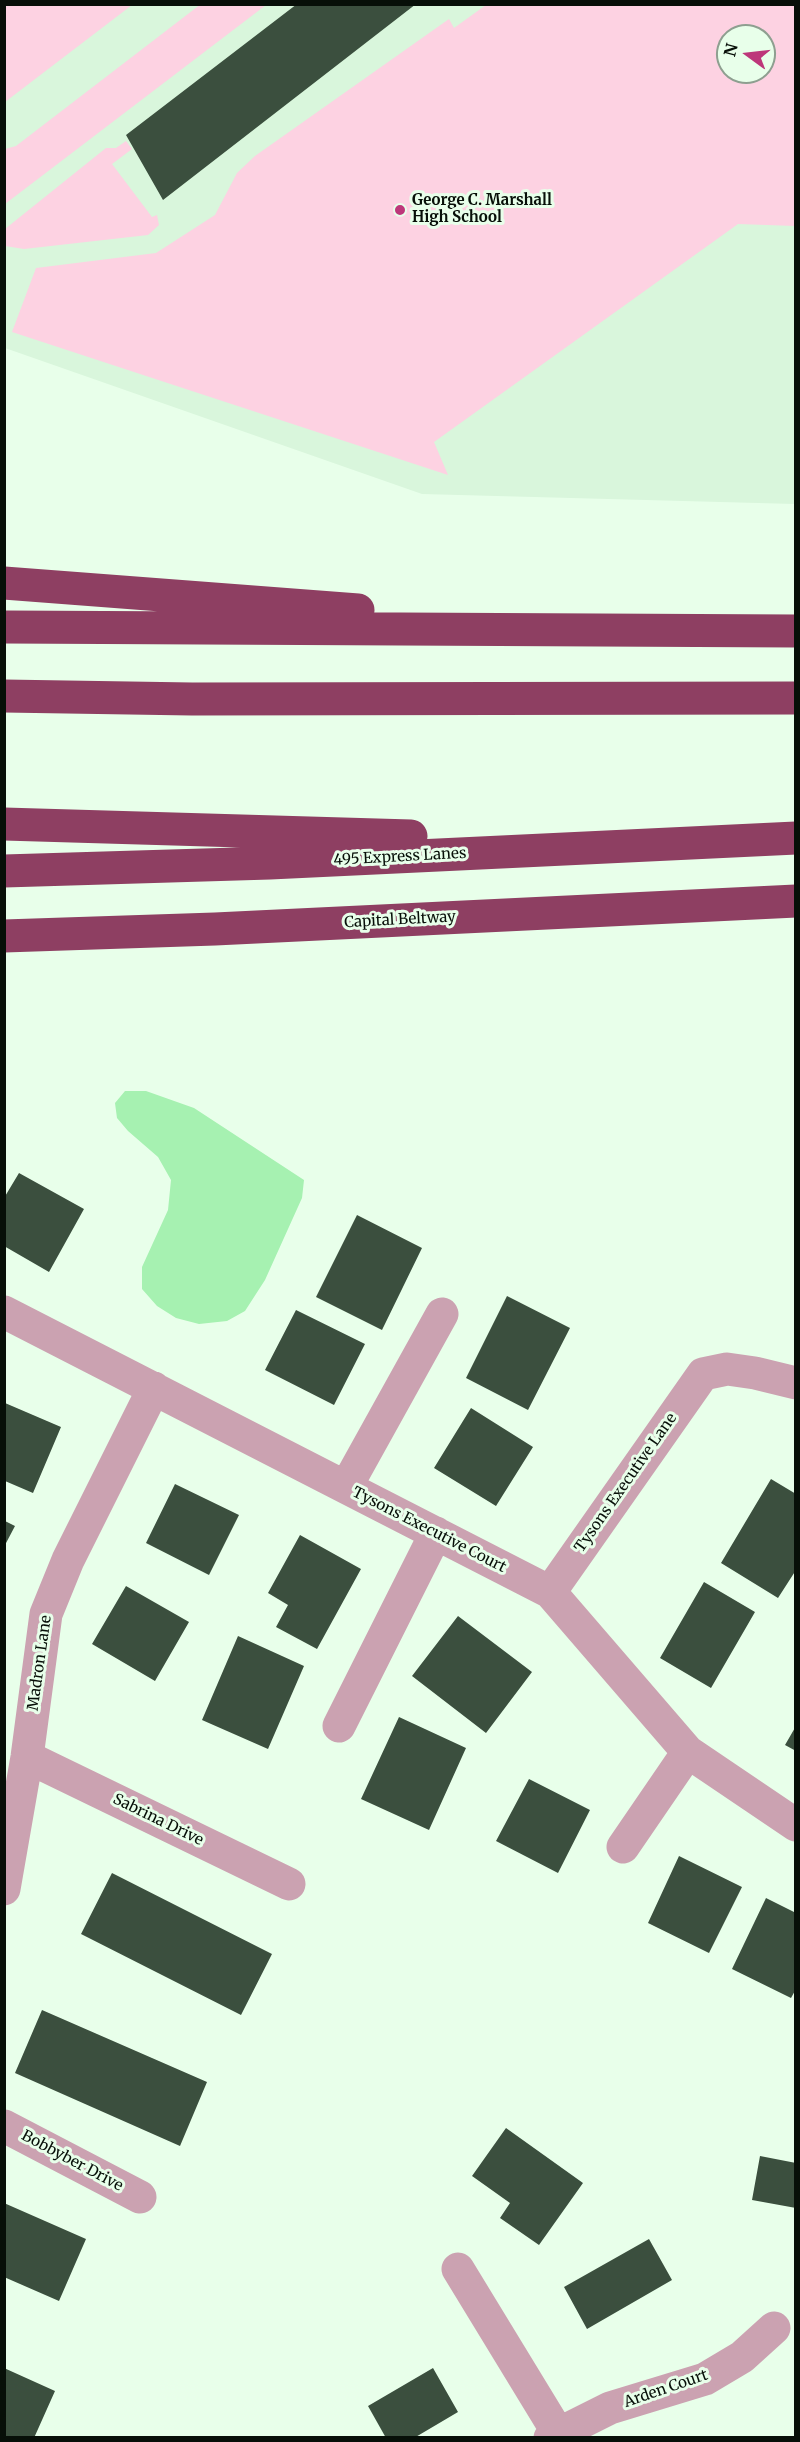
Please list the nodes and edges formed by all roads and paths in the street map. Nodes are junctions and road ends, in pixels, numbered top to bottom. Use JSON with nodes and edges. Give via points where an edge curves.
{"nodes":[{"id":1,"x":4,"y":583,"type":"edge"},
{"id":2,"x":4,"y":627,"type":"edge"},
{"id":3,"x":605,"y":629,"type":"junction"},
{"id":4,"x":795,"y":631,"type":"edge"},
{"id":5,"x":4,"y":696,"type":"edge"},
{"id":6,"x":795,"y":698,"type":"edge"},
{"id":7,"x":192,"y":699,"type":"junction"},
{"id":8,"x":4,"y":714,"type":"edge"},
{"id":9,"x":4,"y":824,"type":"edge"},
{"id":10,"x":795,"y":837,"type":"edge"},
{"id":11,"x":660,"y":844,"type":"junction"},
{"id":12,"x":4,"y":871,"type":"edge"},
{"id":13,"x":795,"y":901,"type":"edge"},
{"id":14,"x":214,"y":929,"type":"junction"},
{"id":15,"x":4,"y":936,"type":"edge"},
{"id":16,"x":4,"y":946,"type":"edge"},
{"id":17,"x":4,"y":1312,"type":"edge"},
{"id":18,"x":442,"y":1314,"type":"dead end"},
{"id":19,"x":795,"y":1383,"type":"edge"},
{"id":20,"x":154,"y":1388,"type":"junction"},
{"id":21,"x":346,"y":1487,"type":"junction"},
{"id":22,"x":436,"y":1533,"type":"junction"},
{"id":23,"x":550,"y":1592,"type":"junction"},
{"id":24,"x":339,"y":1726,"type":"dead end"},
{"id":25,"x":688,"y":1752,"type":"junction"},
{"id":26,"x":27,"y":1757,"type":"junction"},
{"id":27,"x":795,"y":1825,"type":"edge"},
{"id":28,"x":623,"y":1847,"type":"dead end"},
{"id":29,"x":289,"y":1884,"type":"dead end"},
{"id":30,"x":4,"y":1889,"type":"edge"},
{"id":31,"x":4,"y":2126,"type":"edge"},
{"id":32,"x":140,"y":2197,"type":"dead end"},
{"id":33,"x":458,"y":2269,"type":"dead end"},
{"id":34,"x":774,"y":2328,"type":"dead end"},
{"id":35,"x":554,"y":2435,"type":"edge"}],
"edges":[{"from":1,"to":3,"type":"highway"},
{"from":2,"to":3,"type":"highway"},
{"from":3,"to":4,"type":"highway"},
{"from":5,"to":7,"type":"highway"},
{"from":6,"to":7,"type":"highway"},
{"from":7,"to":8,"type":"highway"},
{"from":9,"to":11,"type":"highway"},
{"from":10,"to":11,"type":"highway","name":"495 Express Lanes"},
{"from":11,"to":12,"type":"highway","name":"495 Express Lanes"},
{"from":13,"to":14,"type":"highway","name":"Capital Beltway"},
{"from":14,"to":15,"type":"highway","name":"Capital Beltway"},
{"from":14,"to":16,"type":"highway"},
{"from":17,"to":20,"type":"street","name":"Tysons Executive Court"},
{"from":18,"to":21,"type":"street"},
{"from":19,"to":23,"type":"street","name":"Tysons Executive Lane","via":[[728,1369],[703,1374]]},
{"from":20,"to":21,"type":"street","name":"Tysons Executive Court"},
{"from":20,"to":26,"type":"street","name":"Madron Lane","via":[[52,1595],[37,1672]]},
{"from":21,"to":22,"type":"street","name":"Tysons Executive Court"},
{"from":22,"to":23,"type":"street","name":"Tysons Executive Court"},
{"from":22,"to":24,"type":"street"},
{"from":23,"to":25,"type":"street","name":"Tysons Executive Court"},
{"from":25,"to":27,"type":"street","name":"Tysons Executive Court"},
{"from":25,"to":28,"type":"street"},
{"from":26,"to":29,"type":"street","name":"Sabrina Drive"},
{"from":26,"to":30,"type":"street","name":"Madron Lane"},
{"from":31,"to":32,"type":"street","name":"Bobbyber Drive"},
{"from":33,"to":35,"type":"street"},
{"from":34,"to":35,"type":"street","name":"Arden Court","via":[[742,2357],[705,2379],[610,2408]]}]}
